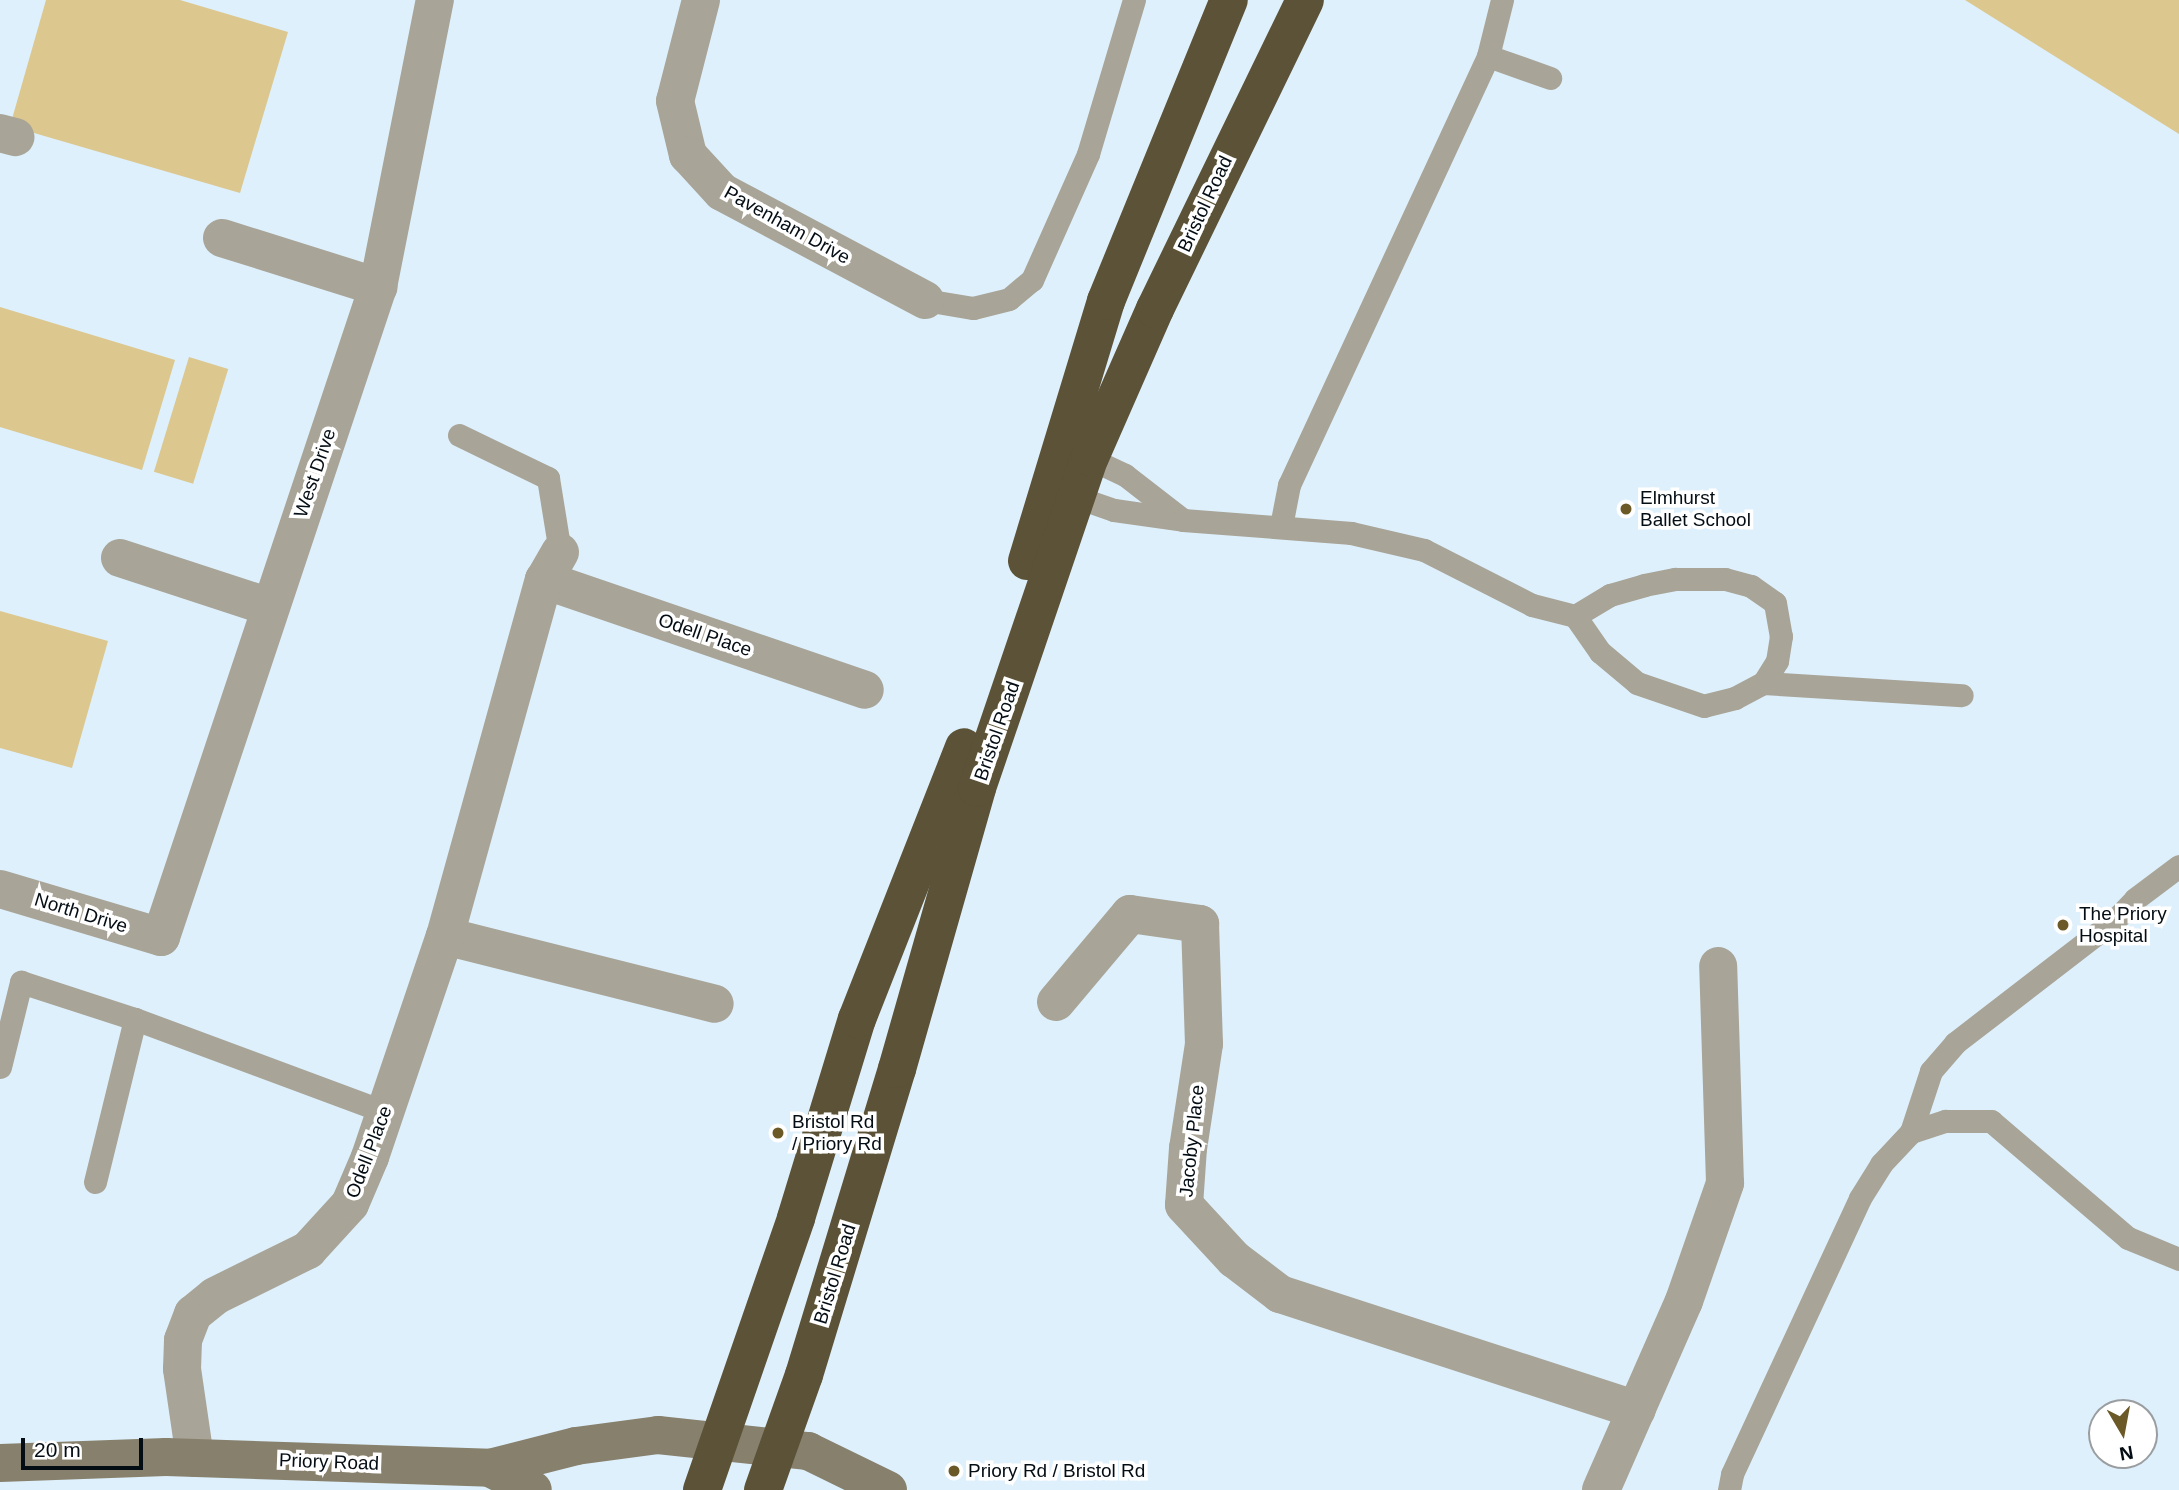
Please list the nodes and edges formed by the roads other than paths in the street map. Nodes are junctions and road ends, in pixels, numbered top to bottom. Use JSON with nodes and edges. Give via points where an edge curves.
{"nodes":[{"id":1,"x":435,"y":0,"type":"edge"},
{"id":2,"x":701,"y":0,"type":"edge"},
{"id":3,"x":1134,"y":0,"type":"edge"},
{"id":4,"x":1229,"y":0,"type":"edge"},
{"id":5,"x":1305,"y":0,"type":"edge"},
{"id":6,"x":1502,"y":0,"type":"edge"},
{"id":7,"x":1488,"y":56,"type":"junction"},
{"id":8,"x":1550,"y":78,"type":"dead end"},
{"id":9,"x":222,"y":238,"type":"dead end"},
{"id":10,"x":378,"y":287,"type":"junction"},
{"id":11,"x":925,"y":300,"type":"joint"},
{"id":12,"x":459,"y":435,"type":"dead end"},
{"id":13,"x":1076,"y":452,"type":"junction"},
{"id":14,"x":1063,"y":492,"type":"junction"},
{"id":15,"x":1183,"y":520,"type":"junction"},
{"id":16,"x":1281,"y":526,"type":"junction"},
{"id":17,"x":120,"y":558,"type":"dead end"},
{"id":18,"x":552,"y":566,"type":"junction"},
{"id":19,"x":270,"y":607,"type":"junction"},
{"id":20,"x":1575,"y":616,"type":"junction"},
{"id":21,"x":1763,"y":683,"type":"junction"},
{"id":22,"x":865,"y":690,"type":"dead end"},
{"id":23,"x":1962,"y":695,"type":"dead end"},
{"id":24,"x":2179,"y":866,"type":"edge"},
{"id":25,"x":0,"y":889,"type":"edge"},
{"id":26,"x":445,"y":936,"type":"junction"},
{"id":27,"x":162,"y":937,"type":"joint"},
{"id":28,"x":1718,"y":966,"type":"dead end"},
{"id":29,"x":1056,"y":1002,"type":"dead end"},
{"id":30,"x":715,"y":1003,"type":"dead end"},
{"id":31,"x":135,"y":1019,"type":"junction"},
{"id":32,"x":0,"y":1067,"type":"edge"},
{"id":33,"x":385,"y":1112,"type":"junction"},
{"id":34,"x":1911,"y":1132,"type":"junction"},
{"id":35,"x":95,"y":1182,"type":"dead end"},
{"id":36,"x":2179,"y":1259,"type":"edge"},
{"id":37,"x":1637,"y":1410,"type":"junction"},
{"id":38,"x":720,"y":1440,"type":"junction"},
{"id":39,"x":779,"y":1447,"type":"junction"},
{"id":40,"x":195,"y":1458,"type":"junction"},
{"id":41,"x":0,"y":1463,"type":"edge"},
{"id":42,"x":490,"y":1468,"type":"junction"},
{"id":43,"x":533,"y":1490,"type":"edge"},
{"id":44,"x":702,"y":1490,"type":"edge"},
{"id":45,"x":763,"y":1490,"type":"edge"},
{"id":46,"x":888,"y":1490,"type":"edge"},
{"id":47,"x":1601,"y":1490,"type":"edge"},
{"id":48,"x":1729,"y":1490,"type":"edge"}],
"edges":[{"from":1,"to":10,"type":"street","name":"West Drive"},
{"from":2,"to":11,"type":"street","name":"Pavenham Drive","via":[[675,101],[688,155],[722,192]]},
{"from":3,"to":11,"type":"lane","via":[[1088,154],[1032,280],[1009,299],[973,308]]},
{"from":4,"to":13,"type":"highway","name":"Bristol Road","via":[[1106,300]]},
{"from":5,"to":13,"type":"highway","name":"Bristol Road","via":[[1155,309]]},
{"from":6,"to":7,"type":"lane"},
{"from":7,"to":8,"type":"lane"},
{"from":7,"to":16,"type":"lane","via":[[1289,485]]},
{"from":9,"to":10,"type":"street"},
{"from":10,"to":19,"type":"street","name":"West Drive"},
{"from":12,"to":18,"type":"lane","via":[[548,478]]},
{"from":13,"to":14,"type":"highway","name":"Bristol Road"},
{"from":13,"to":15,"type":"lane","via":[[1125,475]]},
{"from":14,"to":15,"type":"lane","via":[[1114,510]]},
{"from":14,"to":38,"type":"highway","name":"Bristol Road","via":[[857,1019],[796,1218]]},
{"from":14,"to":39,"type":"highway","name":"Bristol Road","via":[[897,1069]]},
{"from":15,"to":16,"type":"lane"},
{"from":16,"to":20,"type":"lane","via":[[1351,533],[1424,550],[1532,605]]},
{"from":17,"to":19,"type":"street"},
{"from":18,"to":22,"type":"street","name":"Odell Place"},
{"from":18,"to":26,"type":"street","name":"Odell Place"},
{"from":19,"to":27,"type":"street","name":"West Drive"},
{"from":20,"to":21,"type":"lane","via":[[1600,652],[1637,683],[1690,703],[1716,705]]},
{"from":20,"to":21,"type":"lane","via":[[1610,595],[1675,579],[1725,579],[1751,586],[1775,603],[1780,617],[1777,661]]},
{"from":21,"to":23,"type":"lane"},
{"from":24,"to":34,"type":"lane","via":[[1955,1043],[1931,1071]]},
{"from":25,"to":27,"type":"street","name":"North Drive"},
{"from":26,"to":30,"type":"street"},
{"from":26,"to":33,"type":"street","name":"Odell Place"},
{"from":28,"to":37,"type":"street","via":[[1725,1183],[1684,1301]]},
{"from":29,"to":37,"type":"street","name":"Jacoby Place","via":[[1130,914],[1200,924],[1204,1044],[1184,1205],[1234,1259],[1280,1294]]},
{"from":31,"to":32,"type":"lane","via":[[21,982]]},
{"from":31,"to":33,"type":"lane"},
{"from":31,"to":35,"type":"lane"},
{"from":33,"to":40,"type":"street","name":"Odell Place","via":[[350,1204],[332,1226],[308,1250],[215,1296],[194,1314],[183,1340],[183,1369]]},
{"from":34,"to":36,"type":"lane","via":[[1945,1121],[1991,1121],[2129,1238]]},
{"from":34,"to":48,"type":"lane","via":[[1881,1164],[1860,1198],[1732,1474]]},
{"from":37,"to":47,"type":"street"},
{"from":38,"to":39,"type":"main road","name":"Priory Road"},
{"from":38,"to":42,"type":"main road","name":"Priory Road","via":[[658,1435],[576,1446]]},
{"from":38,"to":44,"type":"highway","name":"Bristol Road"},
{"from":39,"to":45,"type":"highway","name":"Bristol Road"},
{"from":39,"to":46,"type":"main road","name":"Priory Road","via":[[807,1451]]},
{"from":40,"to":41,"type":"main road","name":"Priory Road"},
{"from":40,"to":42,"type":"main road","name":"Priory Road"},
{"from":42,"to":43,"type":"main road","name":"Priory Road"}]}
